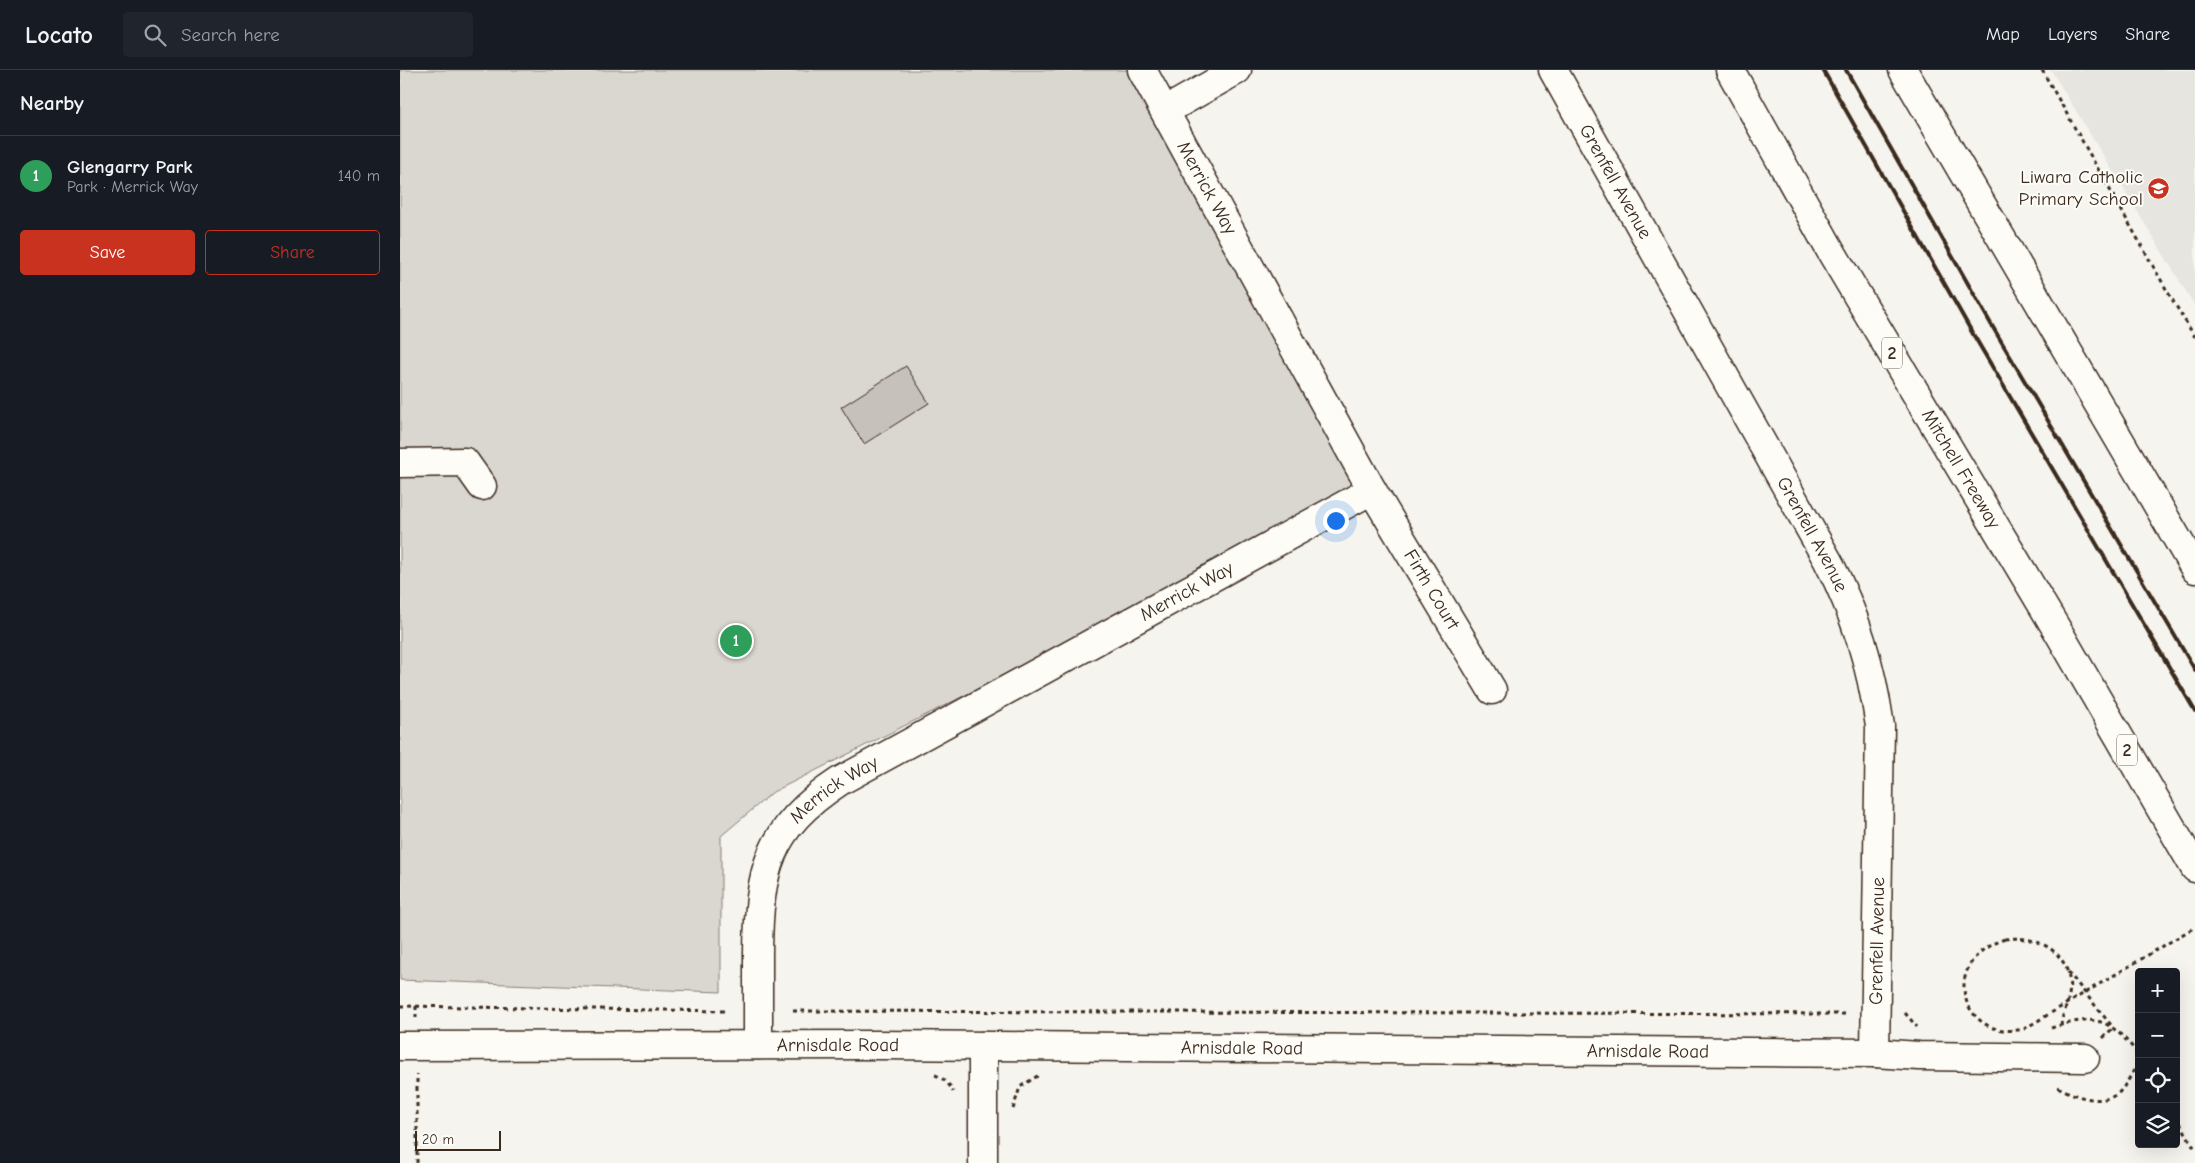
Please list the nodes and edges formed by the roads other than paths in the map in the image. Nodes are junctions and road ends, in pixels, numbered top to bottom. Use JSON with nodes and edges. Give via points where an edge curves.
{"nodes":[{"id":1,"x":1142,"y":70,"type":"edge"},
{"id":2,"x":1237,"y":70,"type":"edge"},
{"id":3,"x":1553,"y":70,"type":"edge"},
{"id":4,"x":1730,"y":70,"type":"edge"},
{"id":5,"x":1903,"y":70,"type":"edge"},
{"id":6,"x":1164,"y":111,"type":"junction"},
{"id":7,"x":400,"y":463,"type":"edge"},
{"id":8,"x":482,"y":486,"type":"dead end"},
{"id":9,"x":1372,"y":490,"type":"junction"},
{"id":10,"x":2195,"y":569,"type":"edge"},
{"id":11,"x":1492,"y":690,"type":"dead end"},
{"id":12,"x":2195,"y":868,"type":"edge"},
{"id":13,"x":758,"y":1045,"type":"junction"},
{"id":14,"x":984,"y":1046,"type":"junction"},
{"id":15,"x":1875,"y":1053,"type":"junction"},
{"id":16,"x":409,"y":1056,"type":"edge"},
{"id":17,"x":2085,"y":1058,"type":"dead end"},
{"id":18,"x":983,"y":1163,"type":"edge"}],
"edges":[{"from":1,"to":6,"type":"main road","name":"Merrick Way"},
{"from":2,"to":6,"type":"main road"},
{"from":3,"to":15,"type":"main road","name":"Grenfell Avenue","via":[[1828,561],[1857,624],[1875,691],[1880,726]]},
{"from":4,"to":12,"type":"main road","name":"Mitchell Freeway","number":"2","via":[[1832,253]]},
{"from":5,"to":10,"type":"main road"},
{"from":6,"to":9,"type":"main road","name":"Merrick Way"},
{"from":7,"to":8,"type":"main road","via":[[465,462]]},
{"from":9,"to":11,"type":"main road","name":"Firth Court"},
{"from":9,"to":13,"type":"main road","name":"Merrick Way","via":[[813,798],[791,821],[774,848],[763,878],[758,909]]},
{"from":13,"to":14,"type":"main road","name":"Arnisdale Road"},
{"from":13,"to":16,"type":"main road","name":"Arnisdale Road"},
{"from":14,"to":15,"type":"main road","name":"Arnisdale Road"},
{"from":14,"to":18,"type":"main road"},
{"from":15,"to":17,"type":"main road","name":"Arnisdale Road"}]}
